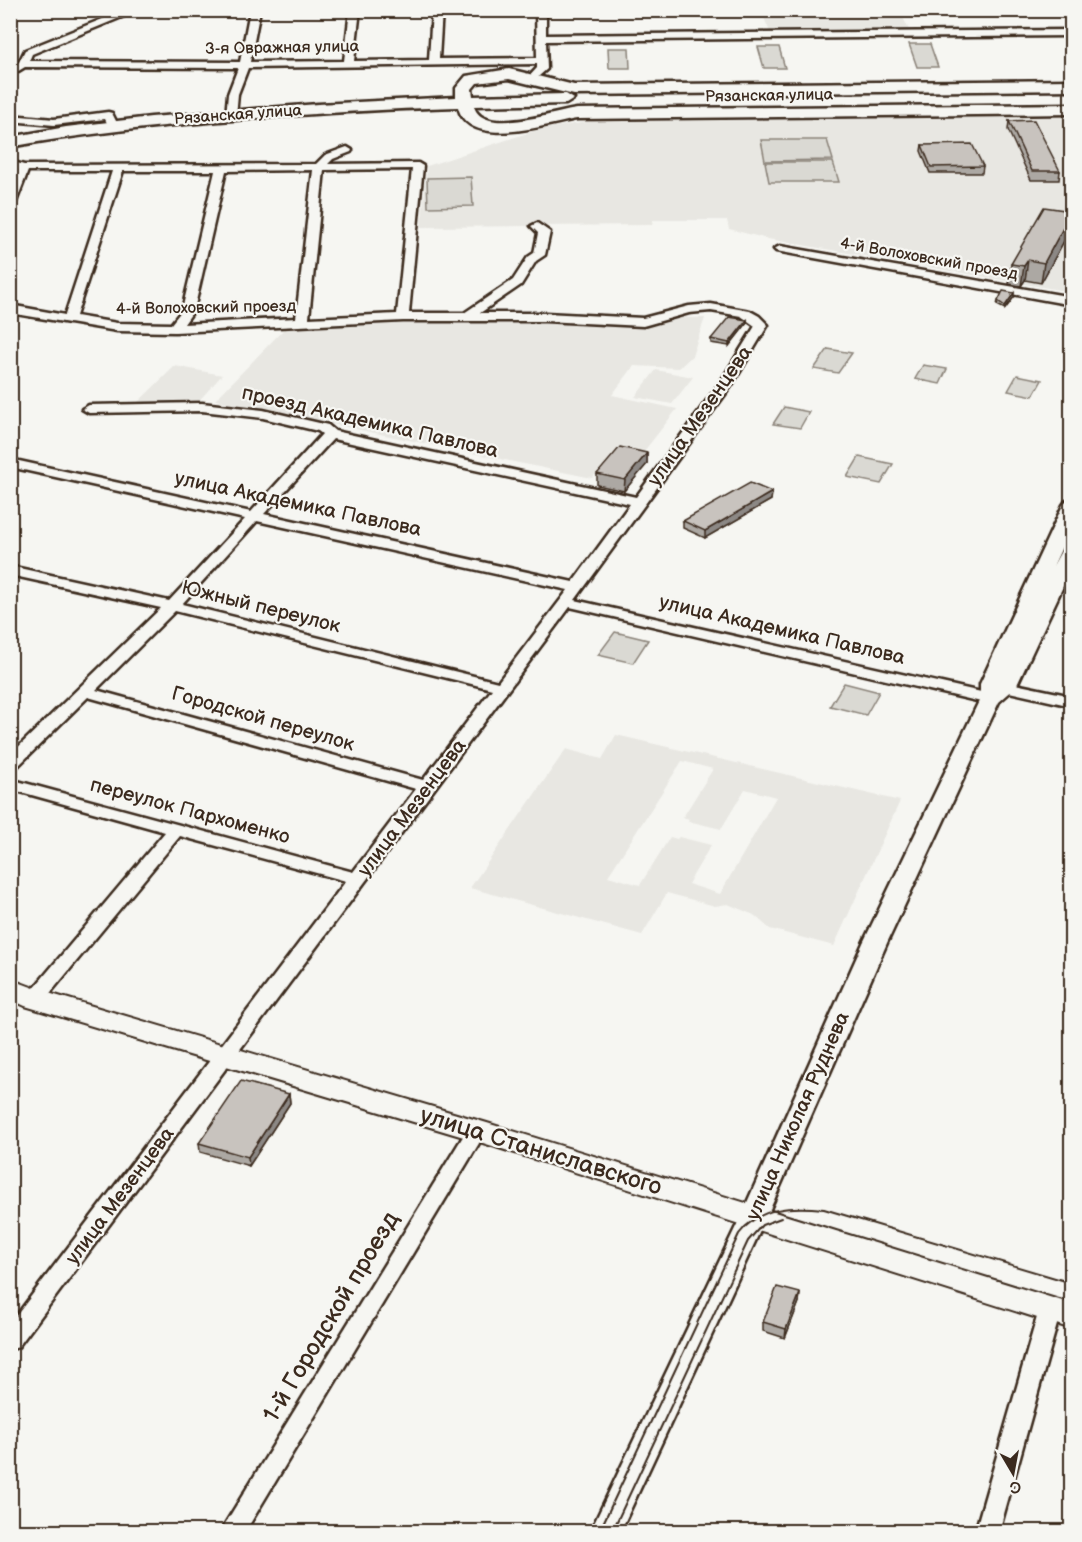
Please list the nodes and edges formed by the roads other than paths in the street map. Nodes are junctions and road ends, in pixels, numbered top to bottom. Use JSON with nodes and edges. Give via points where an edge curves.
{"nodes":[{"id":1,"x":135,"y":10,"type":"edge"},
{"id":2,"x":255,"y":10,"type":"edge"},
{"id":3,"x":355,"y":10,"type":"edge"},
{"id":4,"x":437,"y":10,"type":"edge"},
{"id":5,"x":542,"y":10,"type":"edge"},
{"id":6,"x":1071,"y":33,"type":"edge"},
{"id":7,"x":543,"y":38,"type":"junction"},
{"id":8,"x":542,"y":61,"type":"junction"},
{"id":9,"x":349,"y":62,"type":"junction"},
{"id":10,"x":434,"y":62,"type":"junction"},
{"id":11,"x":23,"y":64,"type":"junction"},
{"id":12,"x":244,"y":65,"type":"junction"},
{"id":13,"x":10,"y":73,"type":"edge"},
{"id":14,"x":531,"y":80,"type":"junction"},
{"id":15,"x":1071,"y":85,"type":"edge"},
{"id":16,"x":574,"y":90,"type":"junction"},
{"id":17,"x":1071,"y":93,"type":"edge"},
{"id":18,"x":614,"y":98,"type":"junction"},
{"id":19,"x":1071,"y":99,"type":"edge"},
{"id":20,"x":466,"y":101,"type":"junction"},
{"id":21,"x":1071,"y":109,"type":"edge"},
{"id":22,"x":231,"y":116,"type":"junction"},
{"id":23,"x":10,"y":118,"type":"edge"},
{"id":24,"x":113,"y":125,"type":"junction"},
{"id":25,"x":10,"y":142,"type":"edge"},
{"id":26,"x":347,"y":150,"type":"dead end"},
{"id":27,"x":10,"y":164,"type":"edge"},
{"id":28,"x":221,"y":166,"type":"junction"},
{"id":29,"x":119,"y":167,"type":"junction"},
{"id":30,"x":319,"y":167,"type":"junction"},
{"id":31,"x":24,"y":168,"type":"junction"},
{"id":32,"x":10,"y":202,"type":"edge"},
{"id":33,"x":537,"y":226,"type":"dead end"},
{"id":34,"x":780,"y":249,"type":"dead end"},
{"id":35,"x":1071,"y":301,"type":"edge"},
{"id":36,"x":696,"y":308,"type":"joint"},
{"id":37,"x":10,"y":309,"type":"edge"},
{"id":38,"x":467,"y":316,"type":"junction"},
{"id":39,"x":403,"y":317,"type":"junction"},
{"id":40,"x":69,"y":320,"type":"junction"},
{"id":41,"x":302,"y":322,"type":"junction"},
{"id":42,"x":175,"y":328,"type":"junction"},
{"id":43,"x":89,"y":409,"type":"dead end"},
{"id":44,"x":330,"y":434,"type":"junction"},
{"id":45,"x":10,"y":463,"type":"edge"},
{"id":46,"x":639,"y":502,"type":"junction"},
{"id":47,"x":1071,"y":505,"type":"edge"},
{"id":48,"x":254,"y":515,"type":"junction"},
{"id":49,"x":1071,"y":546,"type":"edge"},
{"id":50,"x":10,"y":570,"type":"edge"},
{"id":51,"x":571,"y":594,"type":"junction"},
{"id":52,"x":172,"y":606,"type":"junction"},
{"id":53,"x":501,"y":687,"type":"junction"},
{"id":54,"x":87,"y":692,"type":"junction"},
{"id":55,"x":998,"y":693,"type":"junction"},
{"id":56,"x":1071,"y":701,"type":"edge"},
{"id":57,"x":10,"y":765,"type":"edge"},
{"id":58,"x":10,"y":784,"type":"edge"},
{"id":59,"x":428,"y":787,"type":"junction"},
{"id":60,"x":177,"y":829,"type":"junction"},
{"id":61,"x":358,"y":879,"type":"junction"},
{"id":62,"x":22,"y":994,"type":"edge"},
{"id":63,"x":225,"y":1056,"type":"junction"},
{"id":64,"x":477,"y":1130,"type":"junction"},
{"id":65,"x":753,"y":1216,"type":"junction"},
{"id":66,"x":1061,"y":1314,"type":"edge"},
{"id":67,"x":10,"y":1341,"type":"edge"},
{"id":68,"x":232,"y":1532,"type":"edge"},
{"id":69,"x":605,"y":1532,"type":"edge"},
{"id":70,"x":987,"y":1532,"type":"edge"}],
"edges":[{"from":1,"to":11,"type":"street","via":[[28,52]]},
{"from":2,"to":12,"type":"street"},
{"from":3,"to":9,"type":"street"},
{"from":4,"to":10,"type":"street"},
{"from":5,"to":7,"type":"street"},
{"from":6,"to":7,"type":"street"},
{"from":7,"to":8,"type":"street"},
{"from":8,"to":10,"type":"street","name":"3-я Овражная улица"},
{"from":8,"to":14,"type":"street","via":[[542,69]]},
{"from":9,"to":10,"type":"street","name":"3-я Овражная улица"},
{"from":9,"to":12,"type":"street","name":"3-я Овражная улица"},
{"from":11,"to":12,"type":"street","name":"3-я Овражная улица"},
{"from":11,"to":13,"type":"street"},
{"from":12,"to":22,"type":"street","via":[[233,94]]},
{"from":14,"to":16,"type":"main road"},
{"from":14,"to":20,"type":"main road","via":[[509,74],[472,79],[464,88]]},
{"from":15,"to":16,"type":"main road"},
{"from":16,"to":18,"type":"main road"},
{"from":17,"to":18,"type":"main road","name":"Рязанская улица"},
{"from":18,"to":20,"type":"main road","name":"Рязанская улица"},
{"from":19,"to":20,"type":"main road","name":"Рязанская улица"},
{"from":20,"to":21,"type":"main road","via":[[472,119],[503,127],[577,114]]},
{"from":20,"to":22,"type":"main road","name":"Рязанская улица"},
{"from":22,"to":24,"type":"main road","name":"Рязанская улица"},
{"from":23,"to":24,"type":"street","via":[[54,122],[108,115]]},
{"from":24,"to":25,"type":"main road","name":"Рязанская улица"},
{"from":26,"to":30,"type":"street","via":[[329,157]]},
{"from":27,"to":31,"type":"street"},
{"from":28,"to":29,"type":"street"},
{"from":28,"to":30,"type":"street"},
{"from":28,"to":42,"type":"street","via":[[188,310]]},
{"from":29,"to":31,"type":"street"},
{"from":29,"to":40,"type":"street"},
{"from":30,"to":39,"type":"street","via":[[418,166]]},
{"from":30,"to":41,"type":"street"},
{"from":31,"to":32,"type":"street"},
{"from":33,"to":38,"type":"street","via":[[544,232],[539,255],[517,282]]},
{"from":34,"to":35,"type":"street","name":"4-й Волоховский проезд"},
{"from":36,"to":38,"type":"street","name":"4-й Волоховский проезд","via":[[643,322]]},
{"from":36,"to":46,"type":"street","name":"улица Мезенцева","via":[[747,313],[762,325],[727,382]]},
{"from":37,"to":40,"type":"street","name":"4-й Волоховский проезд"},
{"from":38,"to":39,"type":"street","name":"4-й Волоховский проезд"},
{"from":39,"to":41,"type":"street","name":"4-й Волоховский проезд"},
{"from":40,"to":42,"type":"street","name":"4-й Волоховский проезд","via":[[117,327]]},
{"from":41,"to":42,"type":"street","name":"4-й Волоховский проезд"},
{"from":43,"to":44,"type":"street","name":"проезд Академика Павлова","via":[[202,407],[263,414],[324,428]]},
{"from":44,"to":46,"type":"street","name":"проезд Академика Павлова"},
{"from":44,"to":48,"type":"street"},
{"from":45,"to":48,"type":"street","name":"улица Академика Павлова"},
{"from":46,"to":51,"type":"street","name":"улица Мезенцева"},
{"from":47,"to":55,"type":"street","name":"улица Николая Руднева","via":[[990,684]]},
{"from":48,"to":51,"type":"street","name":"улица Академика Павлова"},
{"from":48,"to":52,"type":"street"},
{"from":49,"to":55,"type":"street","name":"улица Николая Руднева"},
{"from":50,"to":52,"type":"street","name":"Южный переулок"},
{"from":51,"to":53,"type":"street","name":"улица Мезенцева"},
{"from":51,"to":55,"type":"street","name":"улица Академика Павлова"},
{"from":52,"to":53,"type":"street","name":"Южный переулок"},
{"from":52,"to":54,"type":"street"},
{"from":53,"to":59,"type":"street","name":"улица Мезенцева"},
{"from":54,"to":57,"type":"street"},
{"from":54,"to":59,"type":"street","name":"Городской переулок"},
{"from":55,"to":56,"type":"street","name":"улица Академика Павлова"},
{"from":55,"to":65,"type":"street","name":"улица Николая Руднева","via":[[871,953]]},
{"from":58,"to":60,"type":"street","name":"переулок Пархоменко"},
{"from":59,"to":61,"type":"street","name":"улица Мезенцева"},
{"from":60,"to":61,"type":"street","name":"переулок Пархоменко"},
{"from":60,"to":62,"type":"street"},
{"from":61,"to":63,"type":"street","name":"улица Мезенцева"},
{"from":62,"to":63,"type":"main road","name":"улица Станиславского"},
{"from":63,"to":64,"type":"main road","name":"улица Станиславского"},
{"from":63,"to":67,"type":"street","name":"улица Мезенцева"},
{"from":64,"to":65,"type":"main road","name":"улица Станиславского"},
{"from":64,"to":68,"type":"street","name":"1-й Городской проезд"},
{"from":65,"to":66,"type":"main road","name":"улица Станиславского"},
{"from":65,"to":69,"type":"street","name":"улица Николая Руднева"},
{"from":66,"to":70,"type":"street"}]}
